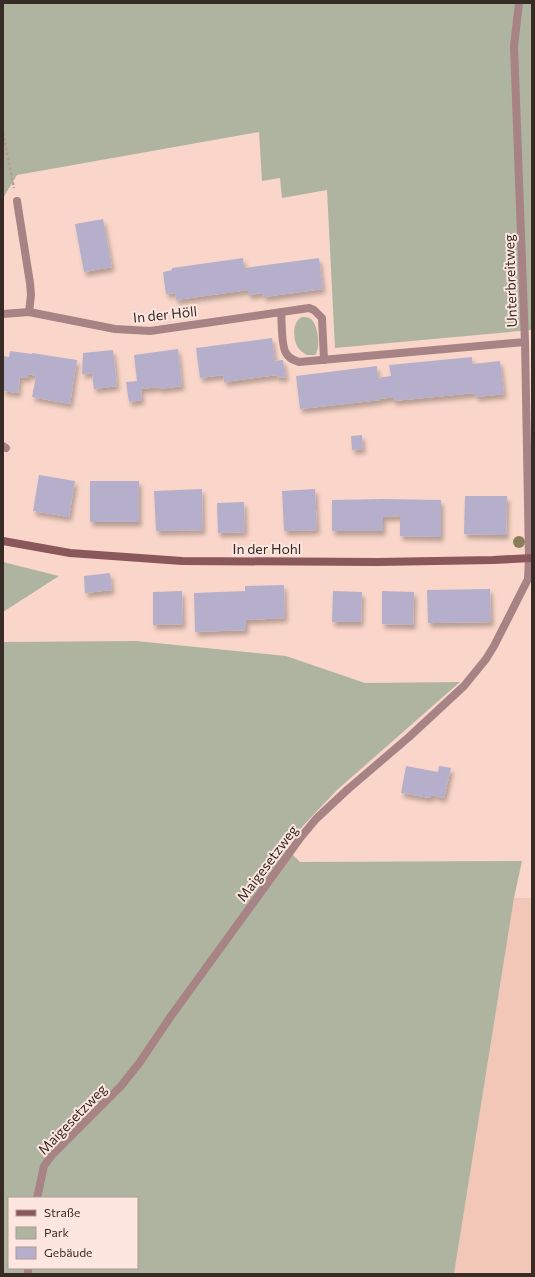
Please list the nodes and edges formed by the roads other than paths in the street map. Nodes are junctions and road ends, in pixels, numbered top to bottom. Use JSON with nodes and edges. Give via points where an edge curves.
{"nodes":[{"id":1,"x":519,"y":3,"type":"edge"},
{"id":2,"x":16,"y":201,"type":"road end"},
{"id":3,"x":29,"y":312,"type":"junction"},
{"id":4,"x":281,"y":312,"type":"junction"},
{"id":5,"x":3,"y":314,"type":"edge"},
{"id":6,"x":525,"y":342,"type":"junction"},
{"id":7,"x":324,"y":360,"type":"junction"},
{"id":8,"x":3,"y":541,"type":"edge"},
{"id":9,"x":530,"y":558,"type":"edge"},
{"id":10,"x":37,"y":1197,"type":"edge"}],
"edges":[{"from":1,"to":6,"type":"street","name":"Unterbreitweg","via":[[514,46]]},
{"from":2,"to":3,"type":"street","via":[[30,283]]},
{"from":3,"to":4,"type":"street","name":"In der Höll","via":[[138,331]]},
{"from":3,"to":5,"type":"street","name":"In der Höll"},
{"from":4,"to":7,"type":"street","via":[[286,354],[298,362]]},
{"from":4,"to":7,"type":"street","name":"In der Höll","via":[[309,308],[319,314],[322,318]]},
{"from":6,"to":7,"type":"street"},
{"from":6,"to":9,"type":"street","name":"Unterbreitweg"},
{"from":8,"to":9,"type":"street","name":"In der Hohl","via":[[70,553],[182,561],[385,562]]},
{"from":9,"to":10,"type":"street","name":"Maigesetzweg","via":[[528,579],[486,660],[464,686],[316,819],[140,1062],[121,1086],[52,1155],[44,1166]]}]}
